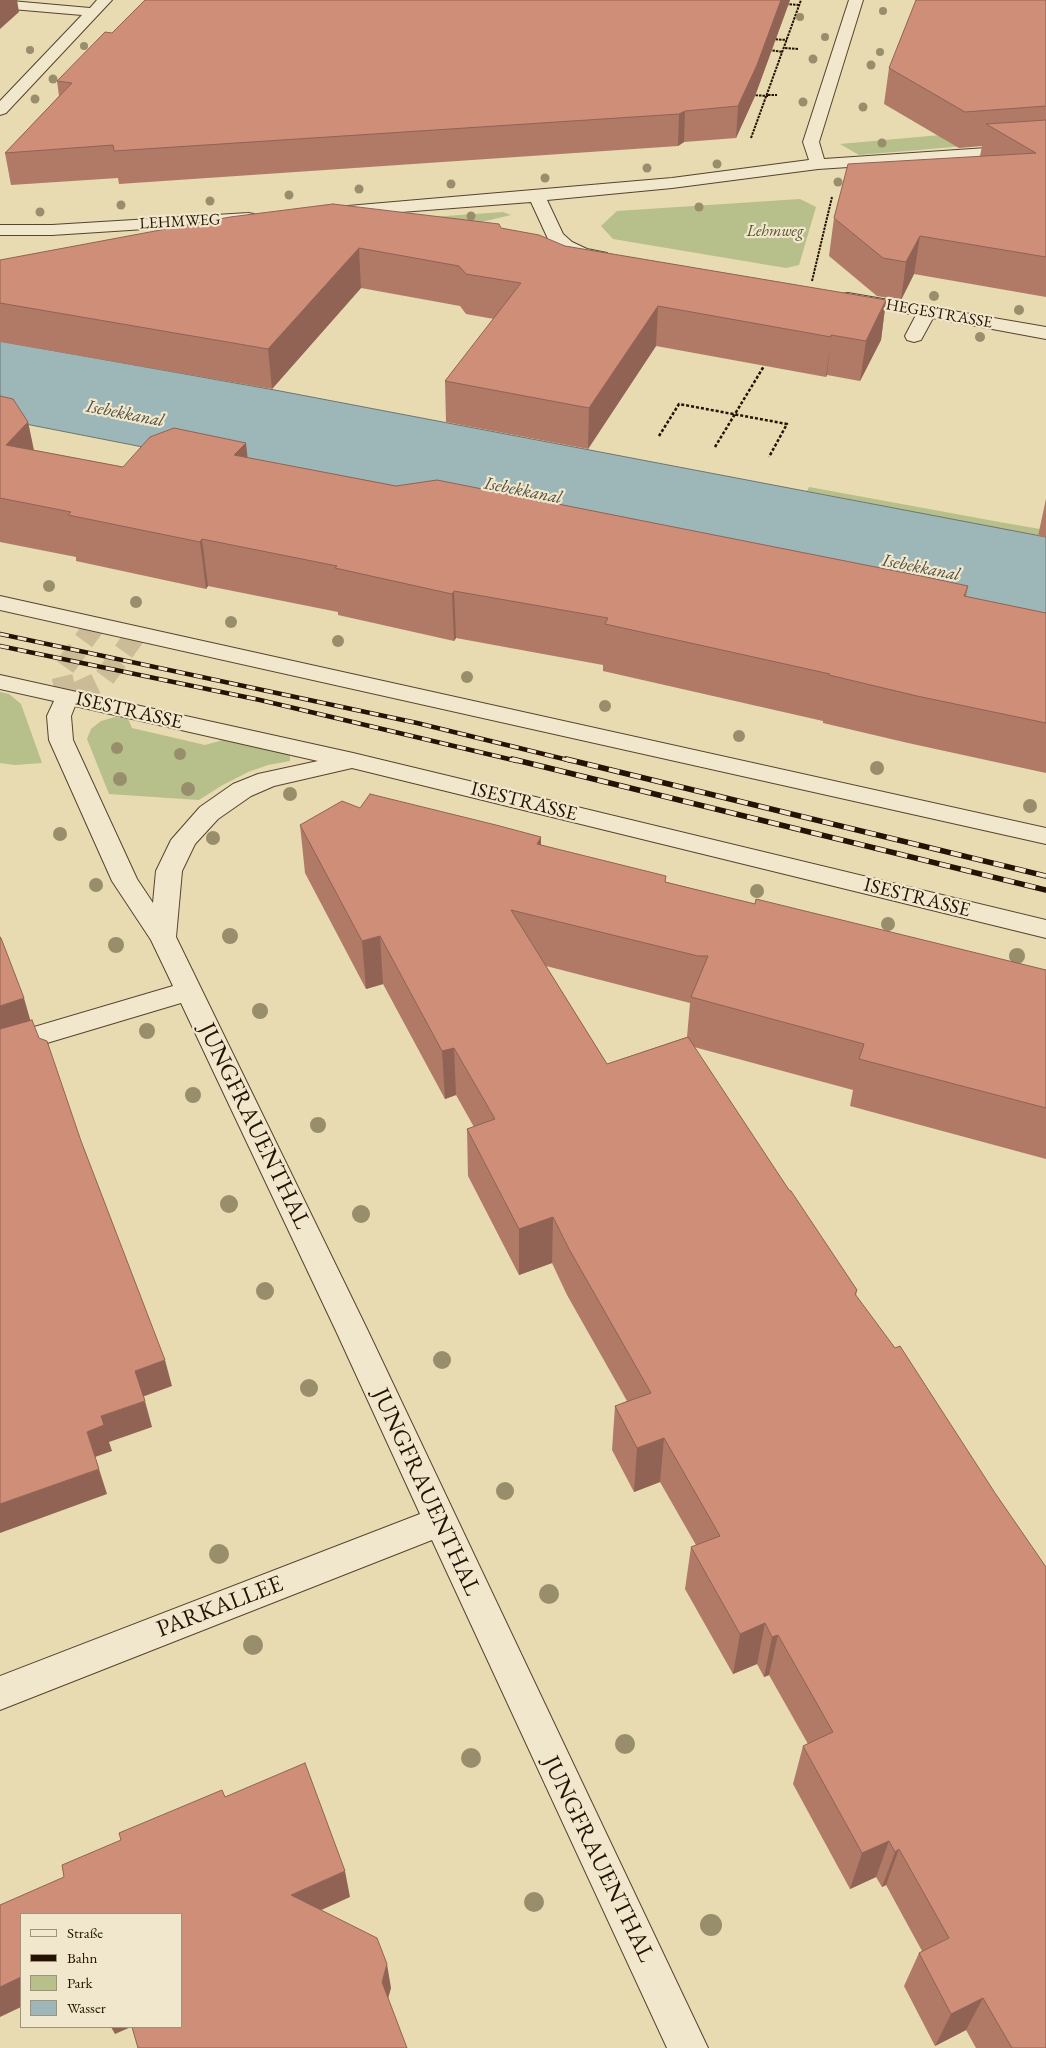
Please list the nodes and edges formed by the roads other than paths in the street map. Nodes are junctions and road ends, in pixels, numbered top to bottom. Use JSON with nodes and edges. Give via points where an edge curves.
{"nodes":[{"id":1,"x":105,"y":0,"type":"edge"},
{"id":2,"x":856,"y":0,"type":"edge"},
{"id":3,"x":0,"y":4,"type":"edge"},
{"id":4,"x":92,"y":12,"type":"junction"},
{"id":5,"x":0,"y":110,"type":"edge"},
{"id":6,"x":1046,"y":149,"type":"edge"},
{"id":7,"x":818,"y":164,"type":"junction"},
{"id":8,"x":537,"y":196,"type":"junction"},
{"id":9,"x":315,"y":213,"type":"edge"},
{"id":10,"x":261,"y":217,"type":"edge"},
{"id":11,"x":243,"y":219,"type":"junction"},
{"id":12,"x":0,"y":230,"type":"edge"},
{"id":13,"x":178,"y":239,"type":"edge"},
{"id":14,"x":615,"y":259,"type":"edge"},
{"id":15,"x":836,"y":296,"type":"edge"},
{"id":16,"x":927,"y":312,"type":"junction"},
{"id":17,"x":1046,"y":333,"type":"edge"},
{"id":18,"x":914,"y":336,"type":"dead end"},
{"id":19,"x":0,"y":603,"type":"edge"},
{"id":20,"x":0,"y":682,"type":"edge"},
{"id":21,"x":67,"y":697,"type":"junction"},
{"id":22,"x":353,"y":761,"type":"junction"},
{"id":23,"x":1046,"y":836,"type":"edge"},
{"id":24,"x":1046,"y":929,"type":"edge"},
{"id":25,"x":163,"y":938,"type":"junction"},
{"id":26,"x":188,"y":991,"type":"junction"},
{"id":27,"x":0,"y":1046,"type":"edge"},
{"id":28,"x":439,"y":1522,"type":"junction"},
{"id":29,"x":0,"y":1692,"type":"edge"},
{"id":30,"x":688,"y":2048,"type":"edge"}],
"edges":[{"from":1,"to":4,"type":"street"},
{"from":2,"to":7,"type":"street","via":[[811,142]]},
{"from":3,"to":4,"type":"street"},
{"from":4,"to":5,"type":"street"},
{"from":6,"to":7,"type":"street"},
{"from":7,"to":8,"type":"street"},
{"from":8,"to":9,"type":"street"},
{"from":8,"to":14,"type":"street","via":[[555,237],[566,246],[582,253]]},
{"from":10,"to":11,"type":"street","name":"LEHMWEG"},
{"from":11,"to":12,"type":"street","name":"LEHMWEG"},
{"from":11,"to":13,"type":"street"},
{"from":15,"to":16,"type":"street","name":"HEGESTRASSE"},
{"from":16,"to":17,"type":"street","name":"HEGESTRASSE"},
{"from":16,"to":18,"type":"street"},
{"from":19,"to":23,"type":"street"},
{"from":20,"to":21,"type":"street","name":"ISESTRASSE"},
{"from":21,"to":22,"type":"street","name":"ISESTRASSE"},
{"from":21,"to":25,"type":"street","name":"JUNGFRAUENTHAL","via":[[59,716],[61,740],[125,881]]},
{"from":22,"to":24,"type":"street","name":"ISESTRASSE"},
{"from":22,"to":25,"type":"street","via":[[267,780],[242,790],[209,812],[184,840],[169,871]]},
{"from":25,"to":26,"type":"street","name":"JUNGFRAUENTHAL"},
{"from":26,"to":27,"type":"street"},
{"from":26,"to":28,"type":"street","name":"JUNGFRAUENTHAL","via":[[352,1331]]},
{"from":28,"to":29,"type":"street","name":"PARKALLEE"},
{"from":28,"to":30,"type":"street","name":"JUNGFRAUENTHAL"}]}
